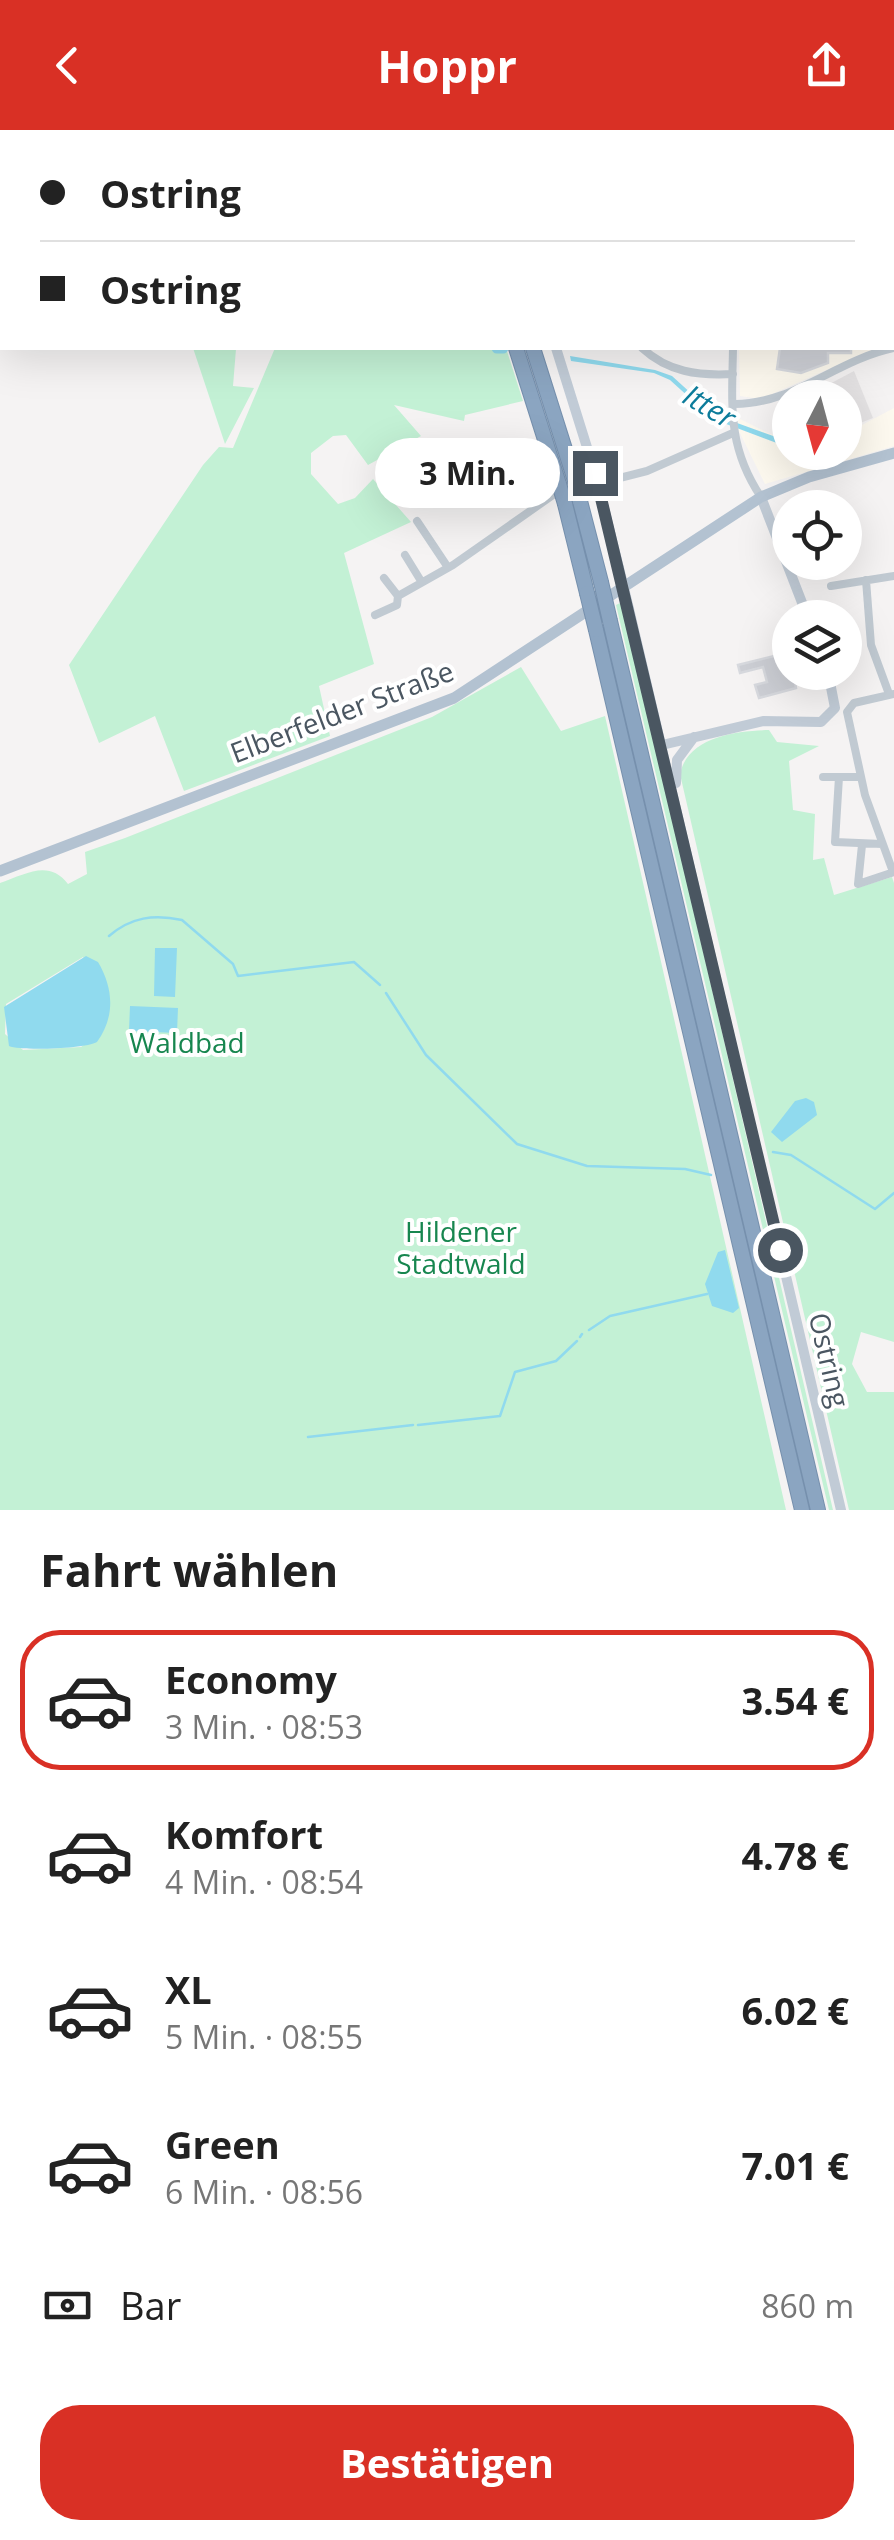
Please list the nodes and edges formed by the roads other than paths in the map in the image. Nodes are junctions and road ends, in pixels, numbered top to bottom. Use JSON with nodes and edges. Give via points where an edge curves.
{"nodes":[{"id":1,"x":517,"y":350,"type":"edge"},
{"id":2,"x":534,"y":350,"type":"edge"},
{"id":3,"x":557,"y":350,"type":"edge"},
{"id":4,"x":644,"y":350,"type":"edge"},
{"id":5,"x":733,"y":350,"type":"edge"},
{"id":6,"x":887,"y":350,"type":"edge"},
{"id":7,"x":733,"y":374,"type":"junction"},
{"id":8,"x":733,"y":404,"type":"junction"},
{"id":9,"x":732,"y":426,"type":"junction"},
{"id":10,"x":894,"y":454,"type":"edge"},
{"id":11,"x":567,"y":482,"type":"junction"},
{"id":12,"x":761,"y":497,"type":"junction"},
{"id":13,"x":572,"y":502,"type":"junction"},
{"id":14,"x":417,"y":521,"type":"dead end"},
{"id":15,"x":405,"y":554,"type":"dead end"},
{"id":16,"x":447,"y":566,"type":"junction"},
{"id":17,"x":894,"y":576,"type":"edge"},
{"id":18,"x":384,"y":578,"type":"dead end"},
{"id":19,"x":866,"y":580,"type":"junction"},
{"id":20,"x":422,"y":581,"type":"junction"},
{"id":21,"x":831,"y":586,"type":"dead end"},
{"id":22,"x":398,"y":596,"type":"junction"},
{"id":23,"x":801,"y":600,"type":"edge"},
{"id":24,"x":375,"y":615,"type":"dead end"},
{"id":25,"x":832,"y":690,"type":"edge"},
{"id":26,"x":892,"y":694,"type":"edge"},
{"id":27,"x":694,"y":737,"type":"junction"},
{"id":28,"x":662,"y":744,"type":"junction"},
{"id":29,"x":823,"y":777,"type":"dead end"},
{"id":30,"x":839,"y":777,"type":"junction"},
{"id":31,"x":860,"y":777,"type":"junction"},
{"id":32,"x":676,"y":800,"type":"junction"},
{"id":33,"x":882,"y":844,"type":"junction"},
{"id":34,"x":862,"y":845,"type":"junction"},
{"id":35,"x":0,"y":870,"type":"edge"},
{"id":36,"x":893,"y":872,"type":"edge"},
{"id":37,"x":802,"y":1510,"type":"edge"},
{"id":38,"x":818,"y":1510,"type":"edge"},
{"id":39,"x":841,"y":1510,"type":"edge"}],
"edges":[{"from":1,"to":11,"type":"highway"},
{"from":2,"to":11,"type":"highway"},
{"from":3,"to":28,"type":"main road","name":"Ostring","bridge":true,"via":[[595,473]]},
{"from":4,"to":7,"type":"street","via":[[686,373]]},
{"from":5,"to":7,"type":"street"},
{"from":6,"to":8,"type":"street","via":[[776,400]]},
{"from":7,"to":8,"type":"street"},
{"from":8,"to":9,"type":"street"},
{"from":9,"to":12,"type":"street","via":[[738,455]]},
{"from":9,"to":16,"type":"street","via":[[647,471],[552,495]]},
{"from":10,"to":12,"type":"main road","name":"Elberfelder Straße"},
{"from":11,"to":13,"type":"highway","bridge":true},
{"from":12,"to":23,"type":"main road"},
{"from":12,"to":35,"type":"main road","name":"Elberfelder Straße","via":[[454,698]]},
{"from":13,"to":37,"type":"highway","bridge":true,"via":[[586,593]]},
{"from":13,"to":38,"type":"highway","bridge":true,"via":[[610,621]]},
{"from":14,"to":16,"type":"street"},
{"from":15,"to":20,"type":"street"},
{"from":16,"to":20,"type":"street"},
{"from":17,"to":19,"type":"street"},
{"from":18,"to":22,"type":"street"},
{"from":19,"to":21,"type":"street"},
{"from":19,"to":26,"type":"street","via":[[872,645]]},
{"from":20,"to":22,"type":"street"},
{"from":22,"to":24,"type":"street","via":[[398,604]]},
{"from":25,"to":27,"type":"main road","via":[[835,708],[821,722],[763,721]]},
{"from":26,"to":31,"type":"street","via":[[854,703],[847,712]]},
{"from":27,"to":28,"type":"main road"},
{"from":27,"to":32,"type":"main road","via":[[677,760]]},
{"from":28,"to":32,"type":"main road","name":"Ostring"},
{"from":29,"to":30,"type":"street"},
{"from":30,"to":31,"type":"street"},
{"from":30,"to":34,"type":"street","via":[[835,842]]},
{"from":31,"to":33,"type":"street"},
{"from":32,"to":39,"type":"main road","name":"Ostring"},
{"from":33,"to":34,"type":"street"},
{"from":33,"to":36,"type":"street"},
{"from":34,"to":36,"type":"street","via":[[858,884]]}]}
